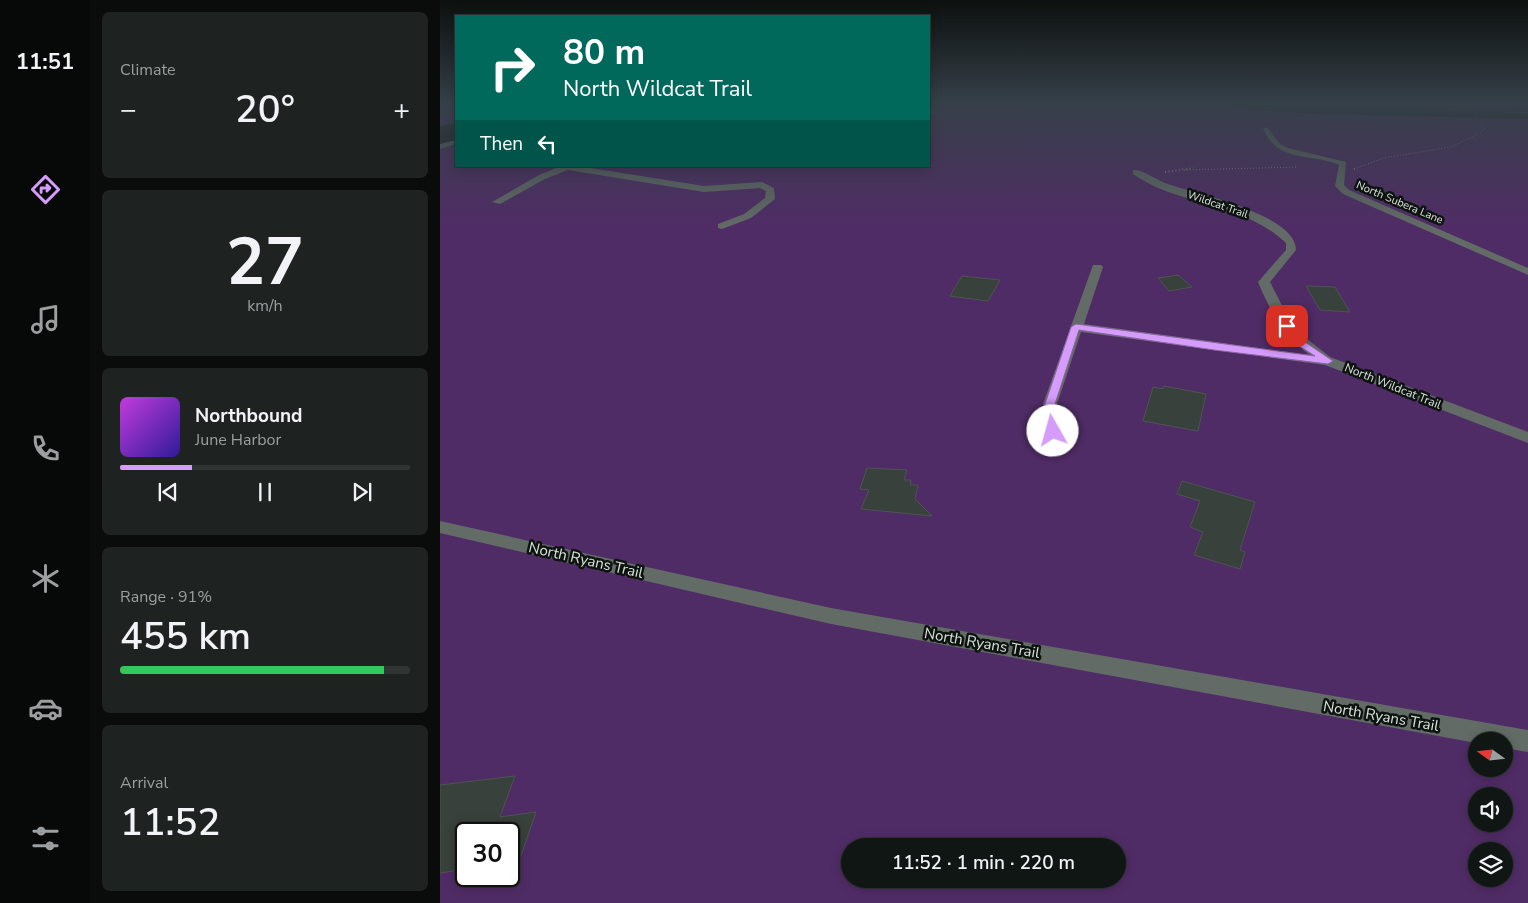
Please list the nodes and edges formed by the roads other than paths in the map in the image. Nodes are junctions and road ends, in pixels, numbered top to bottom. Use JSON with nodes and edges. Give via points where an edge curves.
{"nodes":[{"id":1,"x":1277,"y":144,"type":"edge"},
{"id":2,"x":568,"y":167,"type":"edge"},
{"id":3,"x":1139,"y":174,"type":"road end"},
{"id":4,"x":497,"y":202,"type":"dead end"},
{"id":5,"x":722,"y":226,"type":"dead end"},
{"id":6,"x":1097,"y":267,"type":"dead end"},
{"id":7,"x":1528,"y":272,"type":"edge"},
{"id":8,"x":1076,"y":327,"type":"junction"},
{"id":9,"x":1328,"y":361,"type":"junction"},
{"id":10,"x":1528,"y":438,"type":"edge"},
{"id":11,"x":1055,"y":445,"type":"dead end"},
{"id":12,"x":440,"y":526,"type":"edge"},
{"id":13,"x":1528,"y":741,"type":"edge"}],
"edges":[{"from":1,"to":7,"type":"street","name":"North Subera Lane","via":[[1285,150],[1338,161],[1343,164],[1339,186],[1361,200]]},
{"from":2,"to":4,"type":"street","via":[[542,177]]},
{"from":2,"to":5,"type":"street","via":[[704,189],[762,185],[771,190],[770,199],[746,219]]},
{"from":3,"to":9,"type":"street","name":"Wildcat Trail","via":[[1233,207],[1280,230],[1291,242],[1291,250],[1264,282],[1275,311],[1299,342]]},
{"from":6,"to":8,"type":"street"},
{"from":8,"to":9,"type":"street","name":"North Wildcat Trail"},
{"from":8,"to":11,"type":"street","via":[[1050,404]]},
{"from":9,"to":10,"type":"street","name":"North Wildcat Trail"},
{"from":12,"to":13,"type":"street","name":"North Ryans Trail","via":[[831,616]]}]}
